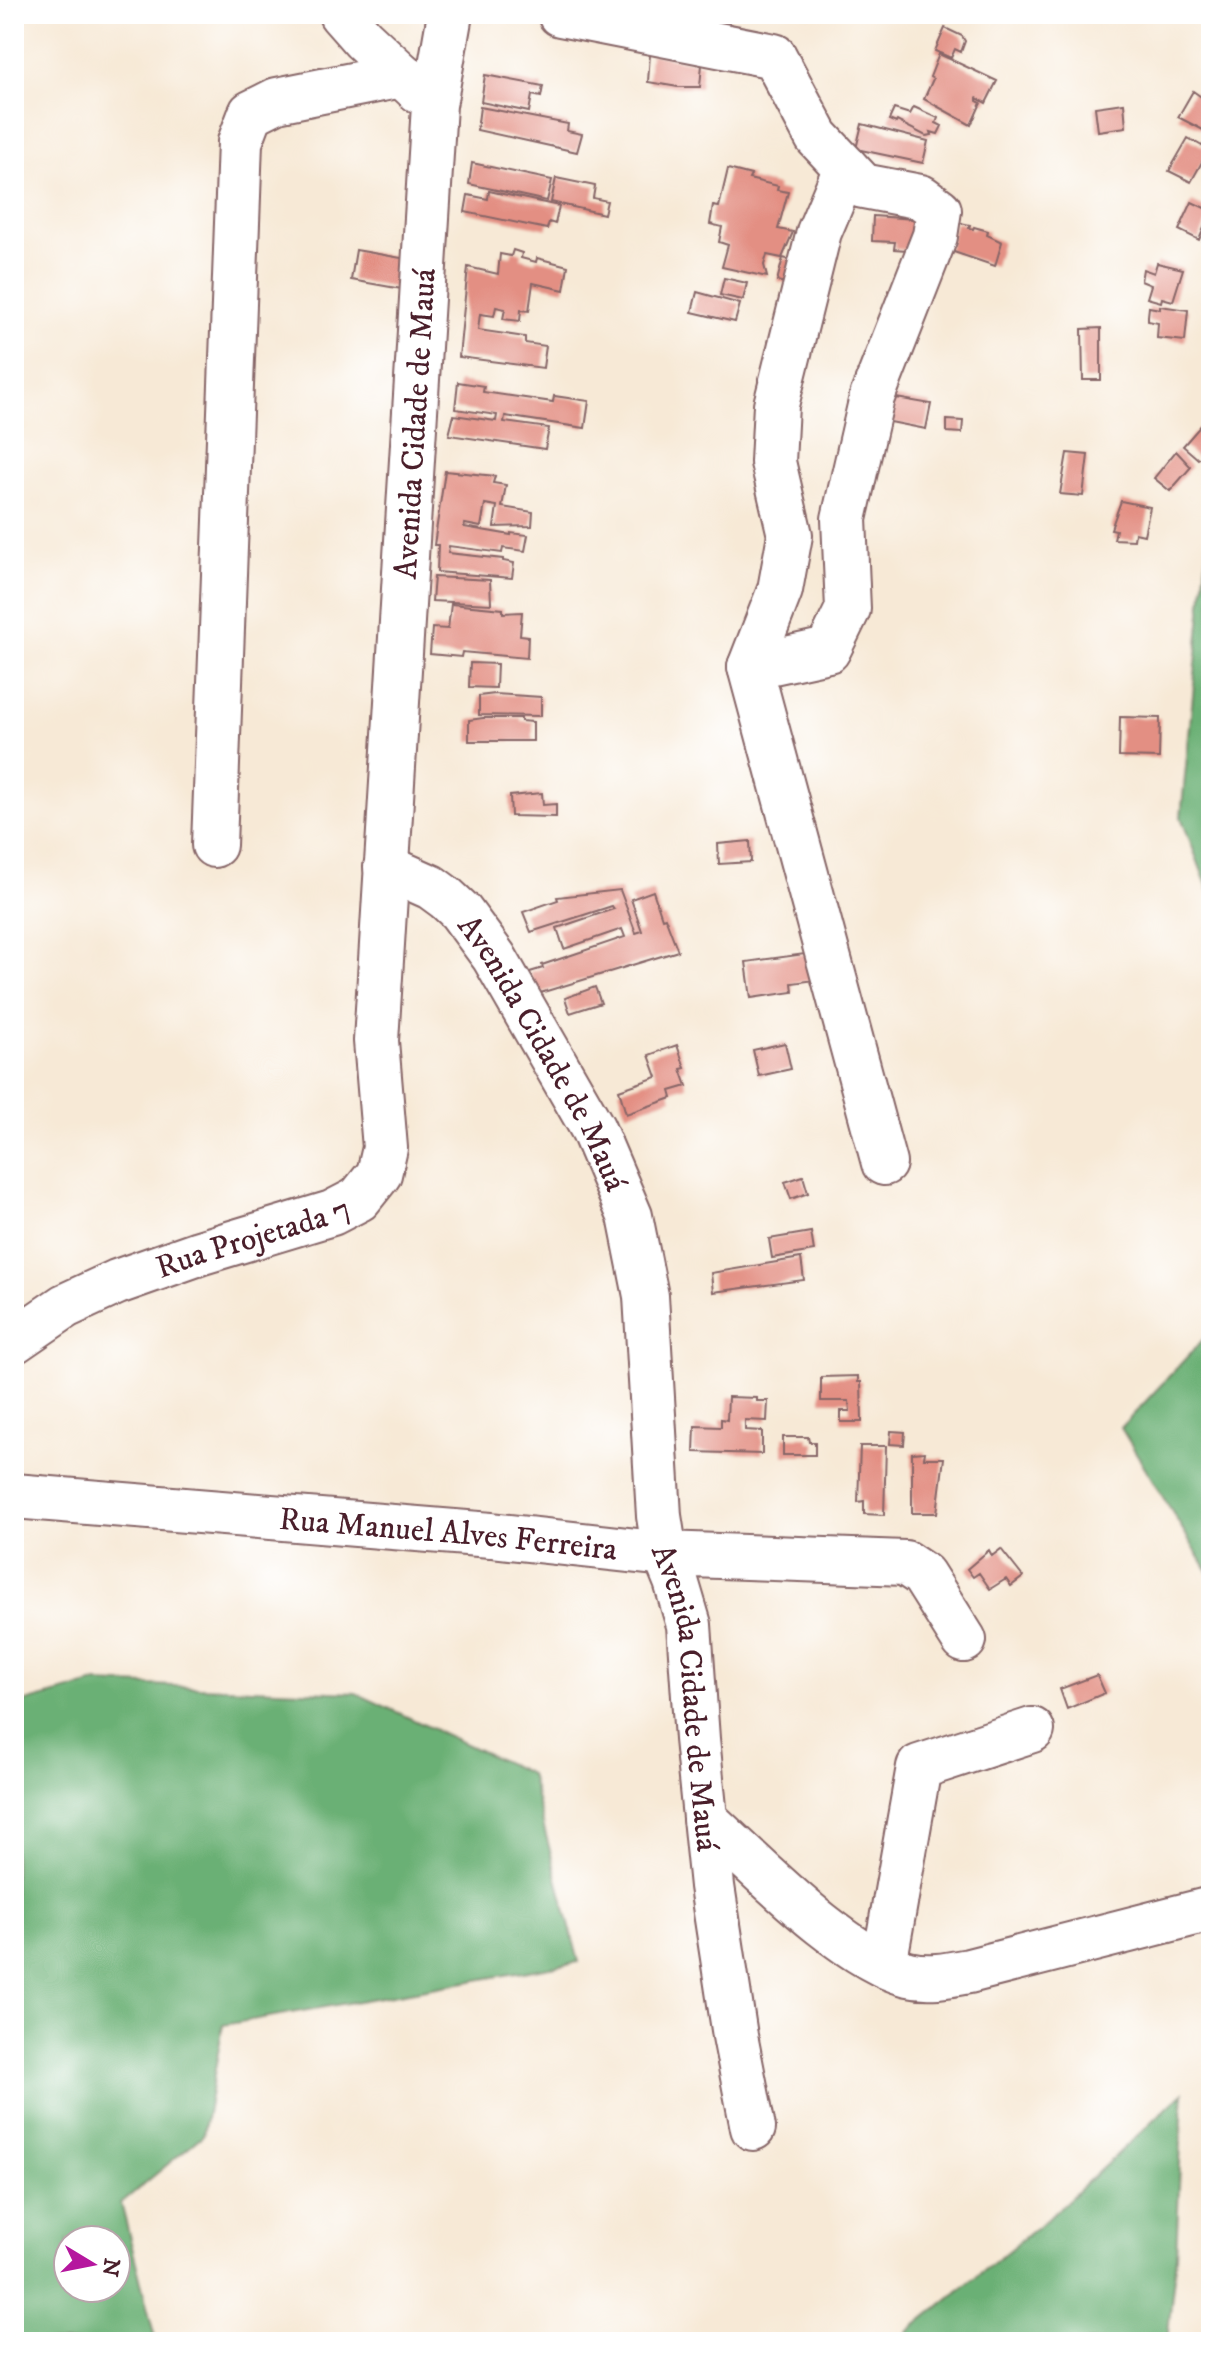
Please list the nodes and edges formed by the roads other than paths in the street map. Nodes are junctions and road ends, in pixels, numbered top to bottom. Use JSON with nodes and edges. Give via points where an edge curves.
{"nodes":[{"id":1,"x":341,"y":14,"type":"edge"},
{"id":2,"x":450,"y":14,"type":"edge"},
{"id":3,"x":560,"y":14,"type":"edge"},
{"id":4,"x":402,"y":75,"type":"junction"},
{"id":5,"x":434,"y":105,"type":"junction"},
{"id":6,"x":846,"y":168,"type":"junction"},
{"id":7,"x":750,"y":667,"type":"junction"},
{"id":8,"x":214,"y":845,"type":"dead end"},
{"id":9,"x":386,"y":867,"type":"junction"},
{"id":10,"x":884,"y":1163,"type":"dead end"},
{"id":11,"x":14,"y":1341,"type":"edge"},
{"id":12,"x":14,"y":1496,"type":"edge"},
{"id":13,"x":665,"y":1554,"type":"junction"},
{"id":14,"x":964,"y":1640,"type":"dead end"},
{"id":15,"x":1032,"y":1730,"type":"dead end"},
{"id":16,"x":705,"y":1819,"type":"junction"},
{"id":17,"x":1211,"y":1909,"type":"edge"},
{"id":18,"x":884,"y":1965,"type":"junction"},
{"id":19,"x":753,"y":2128,"type":"dead end"}],
"edges":[{"from":1,"to":4,"type":"street"},
{"from":2,"to":5,"type":"street","name":"Avenida Cidade de Mauá"},
{"from":3,"to":6,"type":"street","via":[[774,56],[817,137]]},
{"from":4,"to":5,"type":"street"},
{"from":4,"to":8,"type":"street","via":[[277,100],[251,113],[240,142]]},
{"from":5,"to":9,"type":"street","name":"Avenida Cidade de Mauá"},
{"from":6,"to":7,"type":"street","via":[[819,232],[776,405],[773,462],[790,535],[780,590]]},
{"from":6,"to":7,"type":"street","via":[[863,186],[921,197],[939,210],[935,236],[872,397],[844,519],[848,609],[828,650]]},
{"from":7,"to":10,"type":"street"},
{"from":9,"to":11,"type":"street","name":"Rua Projetada 7","via":[[376,1041],[385,1148],[379,1174],[369,1187],[359,1199],[332,1213],[117,1282],[65,1306]]},
{"from":9,"to":13,"type":"street","name":"Avenida Cidade de Mauá","via":[[446,898],[494,957],[593,1129],[630,1216],[646,1296]]},
{"from":12,"to":13,"type":"street","name":"Rua Manuel Alves Ferreira"},
{"from":13,"to":14,"type":"street","name":"Rua Manuel Alves Ferreira","via":[[905,1563],[923,1575]]},
{"from":13,"to":16,"type":"street","name":"Avenida Cidade de Mauá","via":[[689,1625]]},
{"from":15,"to":18,"type":"street","via":[[919,1767]]},
{"from":16,"to":18,"type":"street","via":[[846,1943]]},
{"from":16,"to":19,"type":"street","name":"Avenida Cidade de Mauá","via":[[721,1954]]},
{"from":17,"to":18,"type":"street","via":[[936,1977]]}]}
